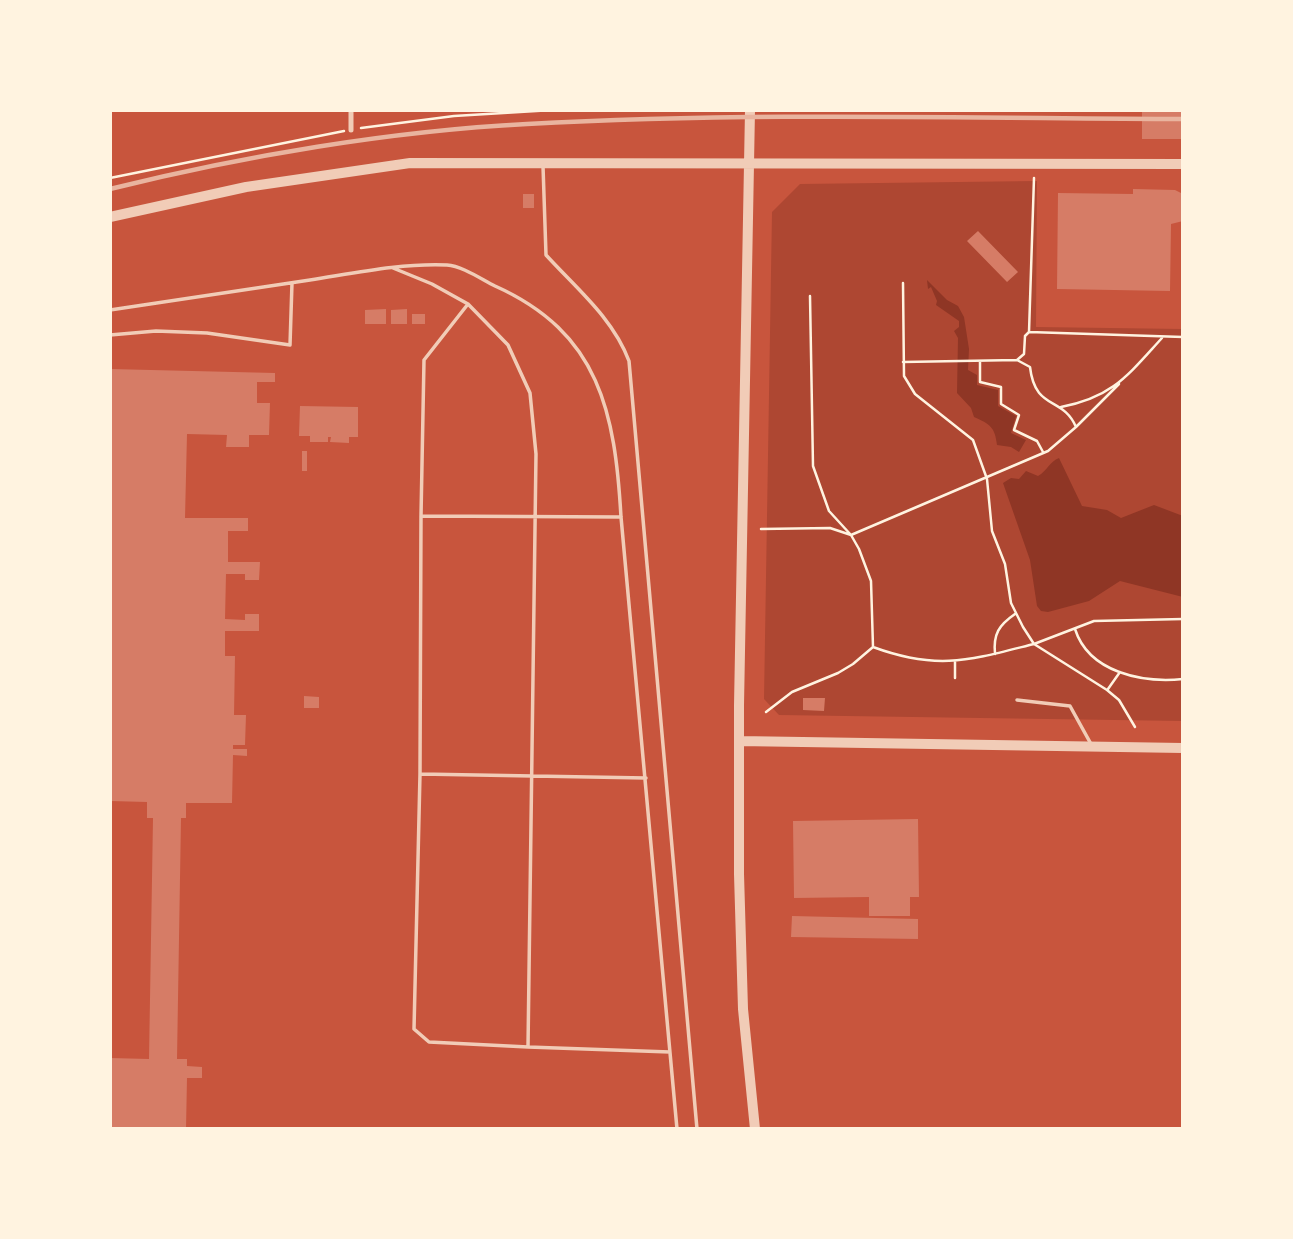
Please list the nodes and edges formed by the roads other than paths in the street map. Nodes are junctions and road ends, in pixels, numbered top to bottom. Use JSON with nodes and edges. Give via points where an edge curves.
{"nodes":[{"id":1,"x":351,"y":110,"type":"edge"},
{"id":2,"x":750,"y":110,"type":"edge"},
{"id":3,"x":351,"y":130,"type":"road end"},
{"id":4,"x":542,"y":163,"type":"junction"},
{"id":5,"x":749,"y":164,"type":"junction"},
{"id":6,"x":1183,"y":164,"type":"edge"},
{"id":7,"x":110,"y":217,"type":"edge"},
{"id":8,"x":391,"y":267,"type":"junction"},
{"id":9,"x":292,"y":283,"type":"junction"},
{"id":10,"x":468,"y":304,"type":"junction"},
{"id":11,"x":110,"y":310,"type":"edge"},
{"id":12,"x":110,"y":335,"type":"edge"},
{"id":13,"x":421,"y":516,"type":"junction"},
{"id":14,"x":535,"y":517,"type":"junction"},
{"id":15,"x":621,"y":517,"type":"junction"},
{"id":16,"x":1017,"y":700,"type":"dead end"},
{"id":17,"x":739,"y":741,"type":"junction"},
{"id":18,"x":1092,"y":746,"type":"junction"},
{"id":19,"x":1183,"y":748,"type":"edge"},
{"id":20,"x":420,"y":774,"type":"junction"},
{"id":21,"x":533,"y":777,"type":"junction"},
{"id":22,"x":646,"y":778,"type":"junction"},
{"id":23,"x":528,"y":1047,"type":"junction"},
{"id":24,"x":670,"y":1052,"type":"junction"},
{"id":25,"x":677,"y":1129,"type":"edge"},
{"id":26,"x":697,"y":1129,"type":"edge"},
{"id":27,"x":755,"y":1129,"type":"edge"}],
"edges":[{"from":1,"to":3,"type":"street"},
{"from":2,"to":5,"type":"street"},
{"from":4,"to":5,"type":"street"},
{"from":4,"to":7,"type":"street","via":[[410,163],[246,187]]},
{"from":4,"to":26,"type":"lane","via":[[546,255],[611,325],[629,361]]},
{"from":5,"to":6,"type":"street"},
{"from":5,"to":17,"type":"street"},
{"from":8,"to":9,"type":"lane"},
{"from":8,"to":10,"type":"lane"},
{"from":8,"to":15,"type":"lane","via":[[450,265],[515,294],[549,319],[577,349],[597,379],[613,432]]},
{"from":9,"to":11,"type":"lane"},
{"from":9,"to":12,"type":"lane","via":[[290,345],[207,333]]},
{"from":10,"to":13,"type":"lane","via":[[424,360]]},
{"from":10,"to":14,"type":"lane","via":[[508,345],[530,393],[536,454]]},
{"from":13,"to":14,"type":"lane"},
{"from":13,"to":20,"type":"lane"},
{"from":14,"to":15,"type":"lane"},
{"from":14,"to":21,"type":"lane"},
{"from":15,"to":22,"type":"lane"},
{"from":16,"to":18,"type":"lane","via":[[1070,706]]},
{"from":17,"to":18,"type":"street"},
{"from":17,"to":27,"type":"street","via":[[739,944]]},
{"from":18,"to":19,"type":"street"},
{"from":20,"to":21,"type":"lane"},
{"from":20,"to":23,"type":"lane","via":[[414,1029],[429,1042]]},
{"from":21,"to":22,"type":"lane"},
{"from":21,"to":23,"type":"lane"},
{"from":22,"to":24,"type":"lane"},
{"from":23,"to":24,"type":"lane"},
{"from":24,"to":25,"type":"lane"}]}
